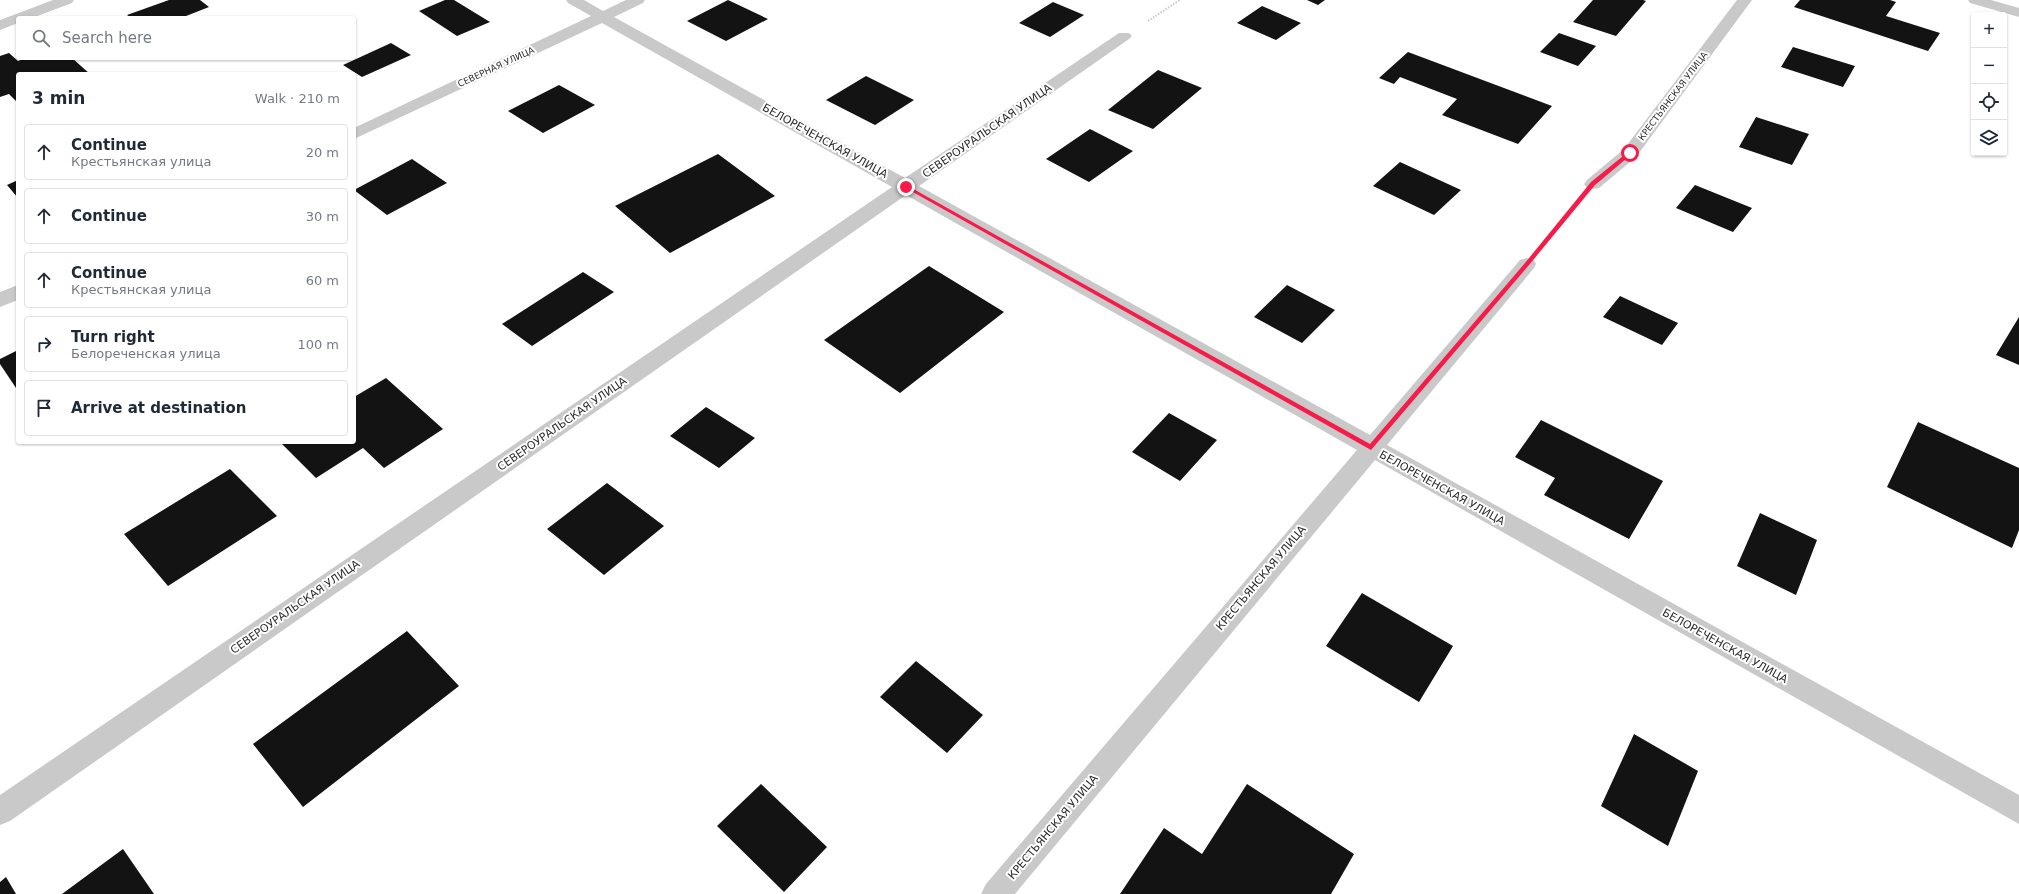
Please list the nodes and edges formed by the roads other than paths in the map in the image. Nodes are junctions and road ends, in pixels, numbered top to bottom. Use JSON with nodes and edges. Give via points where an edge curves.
{"nodes":[{"id":1,"x":67,"y":0,"type":"edge"},
{"id":2,"x":573,"y":0,"type":"edge"},
{"id":3,"x":638,"y":0,"type":"edge"},
{"id":4,"x":1745,"y":0,"type":"edge"},
{"id":5,"x":1975,"y":0,"type":"edge"},
{"id":6,"x":2019,"y":13,"type":"edge"},
{"id":7,"x":23,"y":16,"type":"edge"},
{"id":8,"x":603,"y":16,"type":"junction"},
{"id":9,"x":16,"y":19,"type":"edge"},
{"id":10,"x":0,"y":25,"type":"edge"},
{"id":11,"x":1124,"y":36,"type":"road end"},
{"id":12,"x":356,"y":133,"type":"edge"},
{"id":13,"x":1593,"y":184,"type":"road end"},
{"id":14,"x":906,"y":187,"type":"junction"},
{"id":15,"x":1527,"y":264,"type":"road end"},
{"id":16,"x":16,"y":293,"type":"edge"},
{"id":17,"x":0,"y":300,"type":"edge"},
{"id":18,"x":1371,"y":448,"type":"junction"},
{"id":19,"x":2019,"y":810,"type":"edge"},
{"id":20,"x":0,"y":811,"type":"edge"},
{"id":21,"x":996,"y":894,"type":"edge"}],
"edges":[{"from":1,"to":7,"type":"street"},
{"from":2,"to":8,"type":"street","name":"БЕЛОРЕЧЕНСКАЯ УЛИЦА"},
{"from":3,"to":8,"type":"street","name":"СЕВЕРНАЯ УЛИЦА"},
{"from":4,"to":13,"type":"street","name":"КРЕСТЬЯНСКАЯ УЛИЦА","via":[[1630,153]]},
{"from":5,"to":6,"type":"street"},
{"from":8,"to":12,"type":"street","name":"СЕВЕРНАЯ УЛИЦА"},
{"from":8,"to":14,"type":"street","name":"БЕЛОРЕЧЕНСКАЯ УЛИЦА"},
{"from":9,"to":10,"type":"street"},
{"from":11,"to":14,"type":"street","name":"СЕВЕРОУРАЛЬСКАЯ УЛИЦА"},
{"from":14,"to":18,"type":"street","name":"БЕЛОРЕЧЕНСКАЯ УЛИЦА"},
{"from":14,"to":20,"type":"street","name":"СЕВЕРОУРАЛЬСКАЯ УЛИЦА"},
{"from":15,"to":18,"type":"street","name":"КРЕСТЬЯНСКАЯ УЛИЦА"},
{"from":16,"to":17,"type":"street"},
{"from":18,"to":19,"type":"street","name":"БЕЛОРЕЧЕНСКАЯ УЛИЦА"},
{"from":18,"to":21,"type":"street","name":"КРЕСТЬЯНСКАЯ УЛИЦА"}]}
